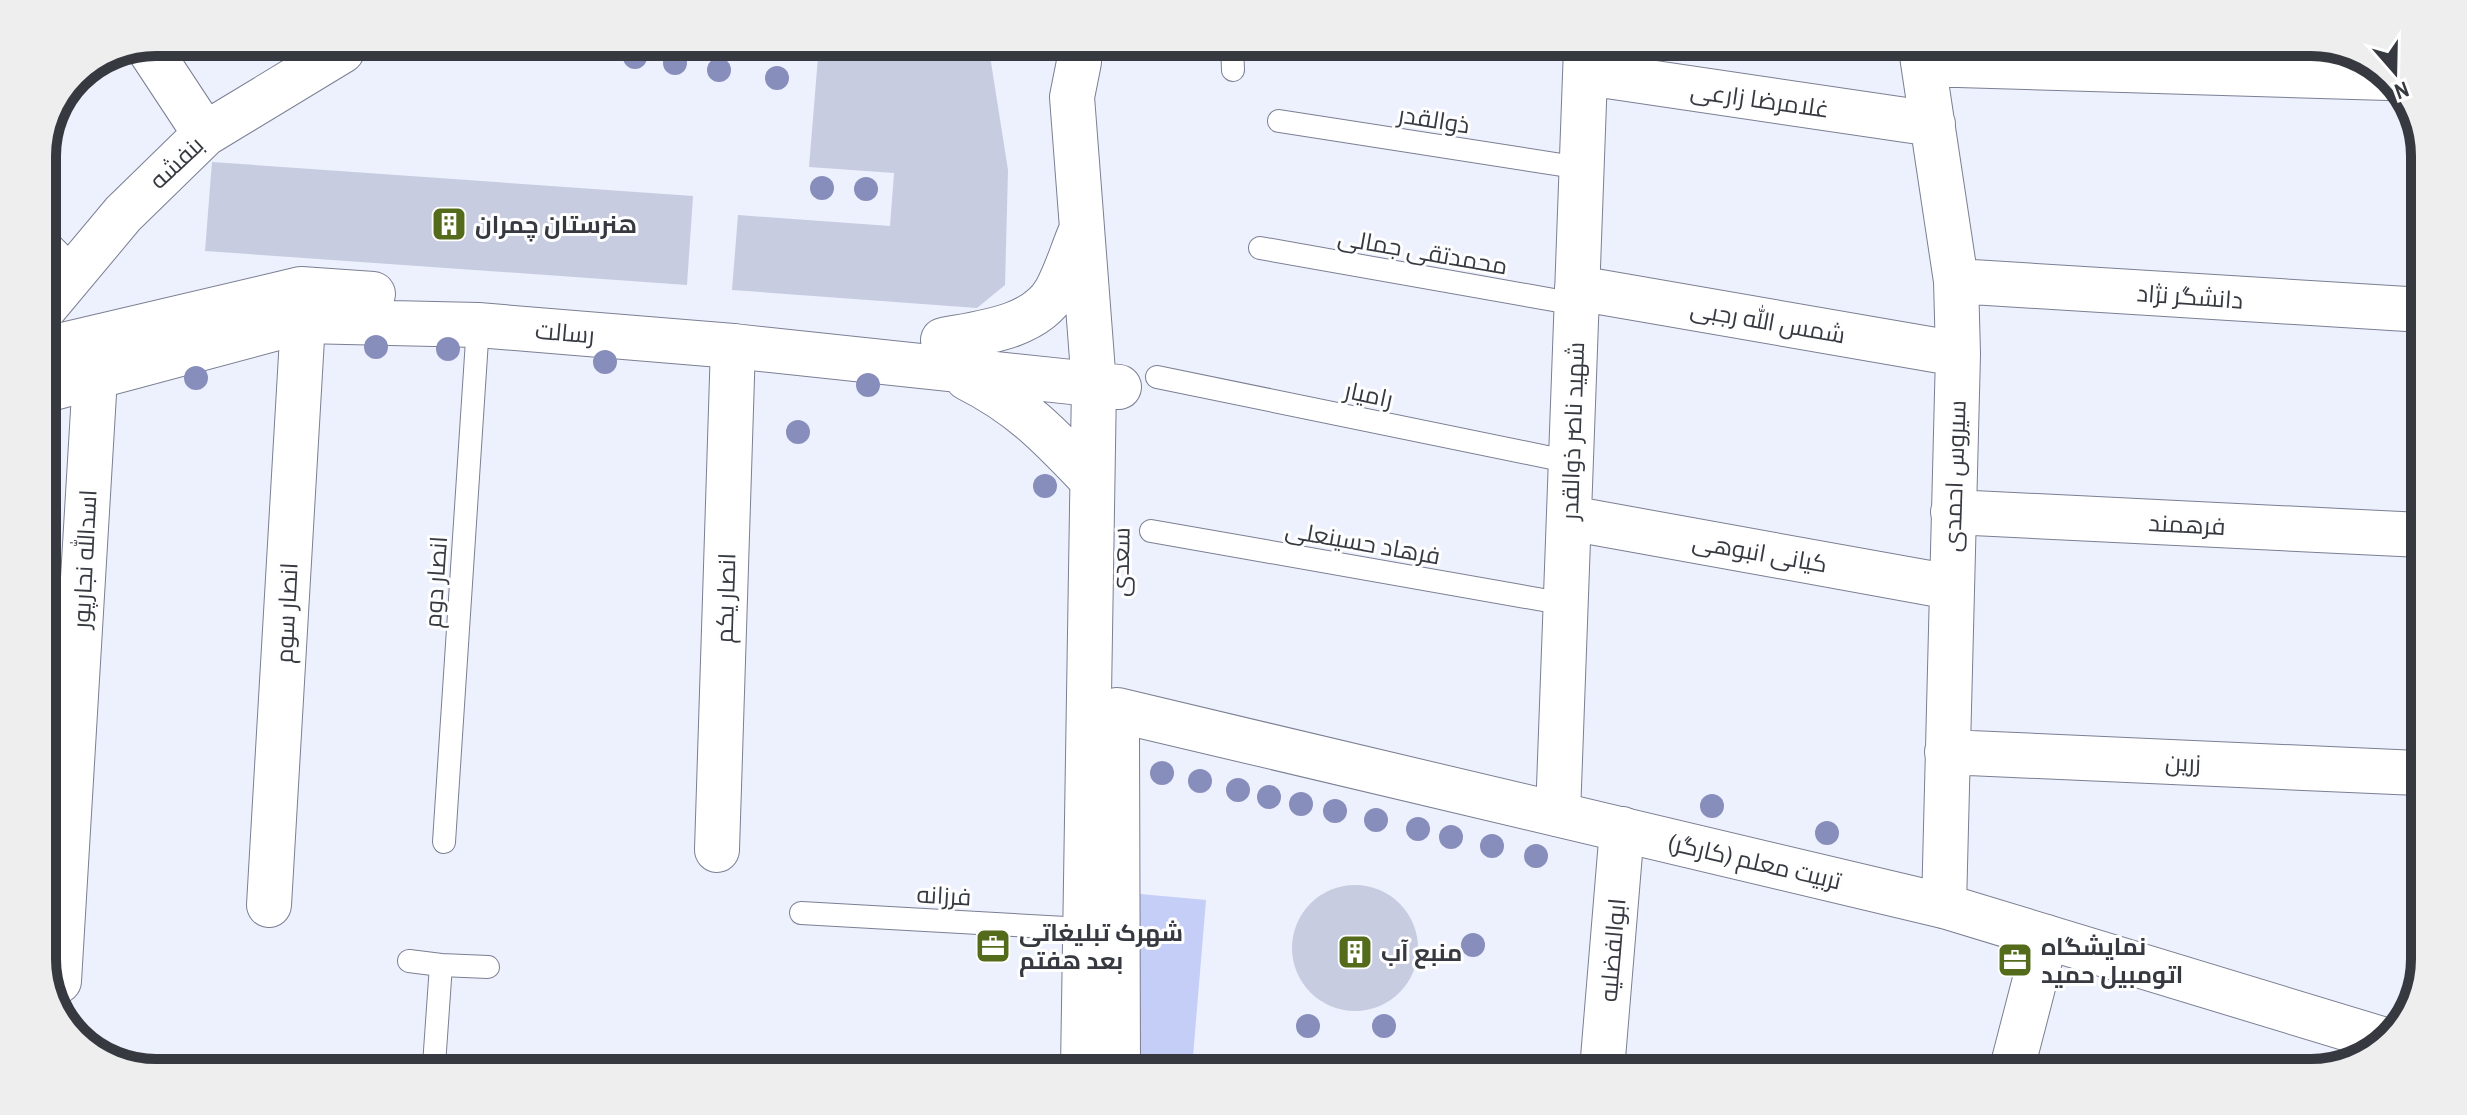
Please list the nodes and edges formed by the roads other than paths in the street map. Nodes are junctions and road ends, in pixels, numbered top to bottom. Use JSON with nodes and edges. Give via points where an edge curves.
{"nodes":[{"id":1,"x":154,"y":56,"type":"edge"},
{"id":2,"x":334,"y":56,"type":"edge"},
{"id":3,"x":1078,"y":56,"type":"edge"},
{"id":4,"x":1079,"y":56,"type":"edge"},
{"id":5,"x":1232,"y":56,"type":"edge"},
{"id":6,"x":1922,"y":57,"type":"edge"},
{"id":7,"x":1587,"y":60,"type":"edge"},
{"id":8,"x":1233,"y":70,"type":"dead end"},
{"id":9,"x":2355,"y":77,"type":"edge"},
{"id":10,"x":1279,"y":121,"type":"dead end"},
{"id":11,"x":1933,"y":124,"type":"junction"},
{"id":12,"x":205,"y":134,"type":"junction"},
{"id":13,"x":1581,"y":168,"type":"junction"},
{"id":14,"x":1083,"y":223,"type":"junction"},
{"id":15,"x":1260,"y":248,"type":"dead end"},
{"id":16,"x":56,"y":275,"type":"edge"},
{"id":17,"x":1956,"y":281,"type":"junction"},
{"id":18,"x":1577,"y":296,"type":"junction"},
{"id":19,"x":2411,"y":309,"type":"edge"},
{"id":20,"x":303,"y":321,"type":"junction"},
{"id":21,"x":478,"y":325,"type":"junction"},
{"id":22,"x":733,"y":346,"type":"junction"},
{"id":23,"x":56,"y":347,"type":"edge"},
{"id":24,"x":945,"y":354,"type":"junction"},
{"id":25,"x":1958,"y":354,"type":"junction"},
{"id":26,"x":1116,"y":372,"type":"junction"},
{"id":27,"x":95,"y":377,"type":"junction"},
{"id":28,"x":56,"y":387,"type":"edge"},
{"id":29,"x":1571,"y":462,"type":"junction"},
{"id":30,"x":1091,"y":479,"type":"junction"},
{"id":31,"x":1953,"y":512,"type":"junction"},
{"id":32,"x":1569,"y":518,"type":"junction"},
{"id":33,"x":1151,"y":531,"type":"dead end"},
{"id":34,"x":2411,"y":535,"type":"edge"},
{"id":35,"x":1951,"y":587,"type":"junction"},
{"id":36,"x":1566,"y":604,"type":"junction"},
{"id":37,"x":1117,"y":710,"type":"junction"},
{"id":38,"x":1947,"y":752,"type":"junction"},
{"id":39,"x":2411,"y":773,"type":"edge"},
{"id":40,"x":1558,"y":814,"type":"junction"},
{"id":41,"x":1622,"y":829,"type":"junction"},
{"id":42,"x":444,"y":842,"type":"dead end"},
{"id":43,"x":717,"y":850,"type":"dead end"},
{"id":44,"x":269,"y":905,"type":"dead end"},
{"id":45,"x":1944,"y":906,"type":"junction"},
{"id":46,"x":801,"y":913,"type":"dead end"},
{"id":47,"x":1084,"y":929,"type":"junction"},
{"id":48,"x":56,"y":937,"type":"edge"},
{"id":49,"x":2046,"y":937,"type":"junction"},
{"id":50,"x":409,"y":961,"type":"dead end"},
{"id":51,"x":441,"y":965,"type":"junction"},
{"id":52,"x":488,"y":967,"type":"dead end"},
{"id":53,"x":2374,"y":1037,"type":"edge"},
{"id":54,"x":434,"y":1059,"type":"edge"},
{"id":55,"x":1083,"y":1059,"type":"edge"},
{"id":56,"x":1118,"y":1059,"type":"edge"},
{"id":57,"x":1603,"y":1059,"type":"edge"},
{"id":58,"x":2014,"y":1059,"type":"edge"}],
"edges":[{"from":1,"to":12,"type":"street"},
{"from":2,"to":12,"type":"street","name":"بنفشه"},
{"from":3,"to":14,"type":"street","name":"سعدی","via":[[1072,97]]},
{"from":4,"to":26,"type":"street","name":"سعدی","via":[[1098,94]]},
{"from":5,"to":8,"type":"lane"},
{"from":6,"to":9,"type":"street"},
{"from":6,"to":11,"type":"street","name":"سیروس احمدی"},
{"from":7,"to":11,"type":"street","name":"غلامرضا زارعی"},
{"from":7,"to":13,"type":"street","name":"شهید ناصر ذوالقدر"},
{"from":10,"to":13,"type":"lane","name":"ذوالقدر"},
{"from":11,"to":17,"type":"street","name":"سیروس احمدی"},
{"from":12,"to":16,"type":"street","name":"بنفشه"},
{"from":13,"to":18,"type":"street","name":"شهید ناصر ذوالقدر"},
{"from":14,"to":24,"type":"street","via":[[1054,294],[1036,313]]},
{"from":14,"to":26,"type":"street","name":"سعدی"},
{"from":15,"to":18,"type":"lane","name":"محمدتقی جمالی"},
{"from":17,"to":19,"type":"street","name":"دانشگر نژاد"},
{"from":17,"to":25,"type":"street","name":"سیروس احمدی"},
{"from":18,"to":25,"type":"street","name":"شمس الله رجبی"},
{"from":18,"to":29,"type":"street","name":"شهید ناصر ذوالقدر"},
{"from":20,"to":21,"type":"street","name":"رسالت"},
{"from":20,"to":27,"type":"street","name":"رسالت"},
{"from":20,"to":44,"type":"street","name":"انصار سوم"},
{"from":21,"to":22,"type":"street","name":"رسالت"},
{"from":21,"to":42,"type":"lane","name":"انصار دوم"},
{"from":22,"to":24,"type":"street","name":"رسالت"},
{"from":22,"to":43,"type":"street","name":"انصار یکم"},
{"from":23,"to":24,"type":"street","name":"رسالت","via":[[301,289],[642,314]]},
{"from":24,"to":26,"type":"street","name":"رسالت"},
{"from":24,"to":30,"type":"street","via":[[1023,412]]},
{"from":25,"to":31,"type":"street","name":"سیروس احمدی"},
{"from":26,"to":29,"type":"lane","name":"رامیار"},
{"from":26,"to":30,"type":"street","name":"سعدی"},
{"from":26,"to":37,"type":"street","name":"سعدی","via":[[1121,482]]},
{"from":27,"to":28,"type":"street","name":"رسالت"},
{"from":27,"to":48,"type":"street","name":"اسدالله نجارپور"},
{"from":29,"to":32,"type":"street","name":"شهید ناصر ذوالقدر"},
{"from":30,"to":47,"type":"street","name":"سعدی"},
{"from":31,"to":34,"type":"street","name":"فرهمند"},
{"from":31,"to":35,"type":"street","name":"سیروس احمدی"},
{"from":32,"to":35,"type":"street","name":"کیانی انبوهی"},
{"from":32,"to":36,"type":"street","name":"شهید ناصر ذوالقدر"},
{"from":33,"to":36,"type":"lane","name":"فرهاد حسینعلی"},
{"from":35,"to":38,"type":"street","name":"سیروس احمدی"},
{"from":36,"to":40,"type":"street","name":"شهید ناصر ذوالقدر"},
{"from":37,"to":40,"type":"street","name":"تربیت معلم (کارگر)"},
{"from":37,"to":56,"type":"street","name":"سعدی"},
{"from":38,"to":39,"type":"street","name":"زرین"},
{"from":38,"to":45,"type":"street","name":"سیروس احمدی"},
{"from":40,"to":41,"type":"street","name":"تربیت معلم (کارگر)"},
{"from":41,"to":45,"type":"street","name":"تربیت معلم (کارگر)"},
{"from":41,"to":57,"type":"street","name":"ابوالفضلیه"},
{"from":45,"to":49,"type":"street","name":"تربیت معلم (کارگر)"},
{"from":46,"to":47,"type":"lane","name":"فرزانه"},
{"from":47,"to":55,"type":"street","name":"سعدی"},
{"from":49,"to":53,"type":"street","name":"تربیت معلم (کارگر)"},
{"from":49,"to":58,"type":"street"},
{"from":50,"to":51,"type":"lane"},
{"from":51,"to":52,"type":"lane"},
{"from":51,"to":54,"type":"lane"}]}
